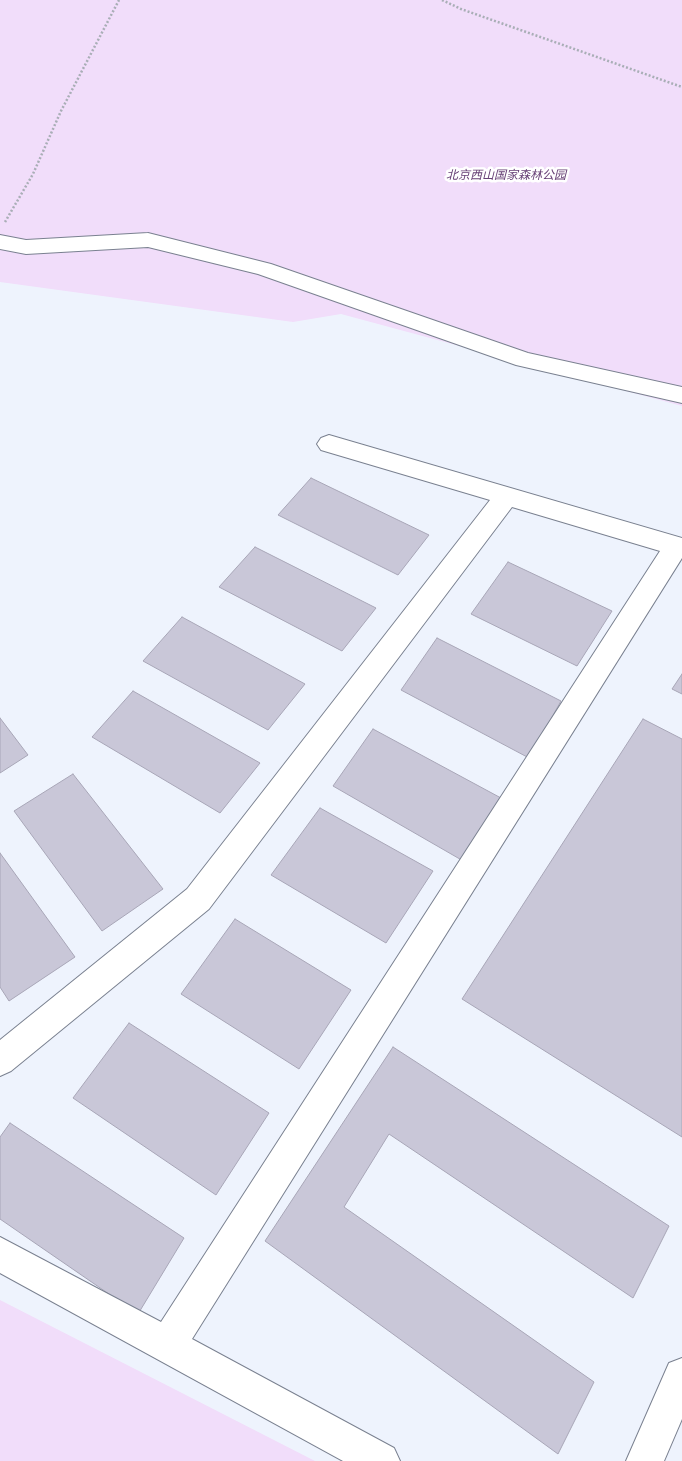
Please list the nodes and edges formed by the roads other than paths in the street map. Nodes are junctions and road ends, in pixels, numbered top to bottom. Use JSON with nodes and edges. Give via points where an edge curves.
{"nodes":[{"id":1,"x":2,"y":232,"type":"edge"},
{"id":2,"x":682,"y":395,"type":"edge"},
{"id":3,"x":329,"y":444,"type":"dead end"},
{"id":4,"x":507,"y":496,"type":"junction"},
{"id":5,"x":679,"y":547,"type":"edge"},
{"id":6,"x":0,"y":1060,"type":"edge"},
{"id":7,"x":0,"y":1254,"type":"edge"},
{"id":8,"x":167,"y":1345,"type":"junction"},
{"id":9,"x":682,"y":1376,"type":"edge"},
{"id":10,"x":381,"y":1461,"type":"edge"},
{"id":11,"x":645,"y":1461,"type":"edge"}],
"edges":[{"from":1,"to":2,"type":"street","via":[[26,247],[148,240],[264,268],[524,360]]},
{"from":3,"to":4,"type":"street"},
{"from":4,"to":5,"type":"street"},
{"from":4,"to":6,"type":"street","via":[[198,899]]},
{"from":5,"to":8,"type":"street"},
{"from":7,"to":8,"type":"street"},
{"from":8,"to":10,"type":"street"},
{"from":9,"to":11,"type":"street"}]}
